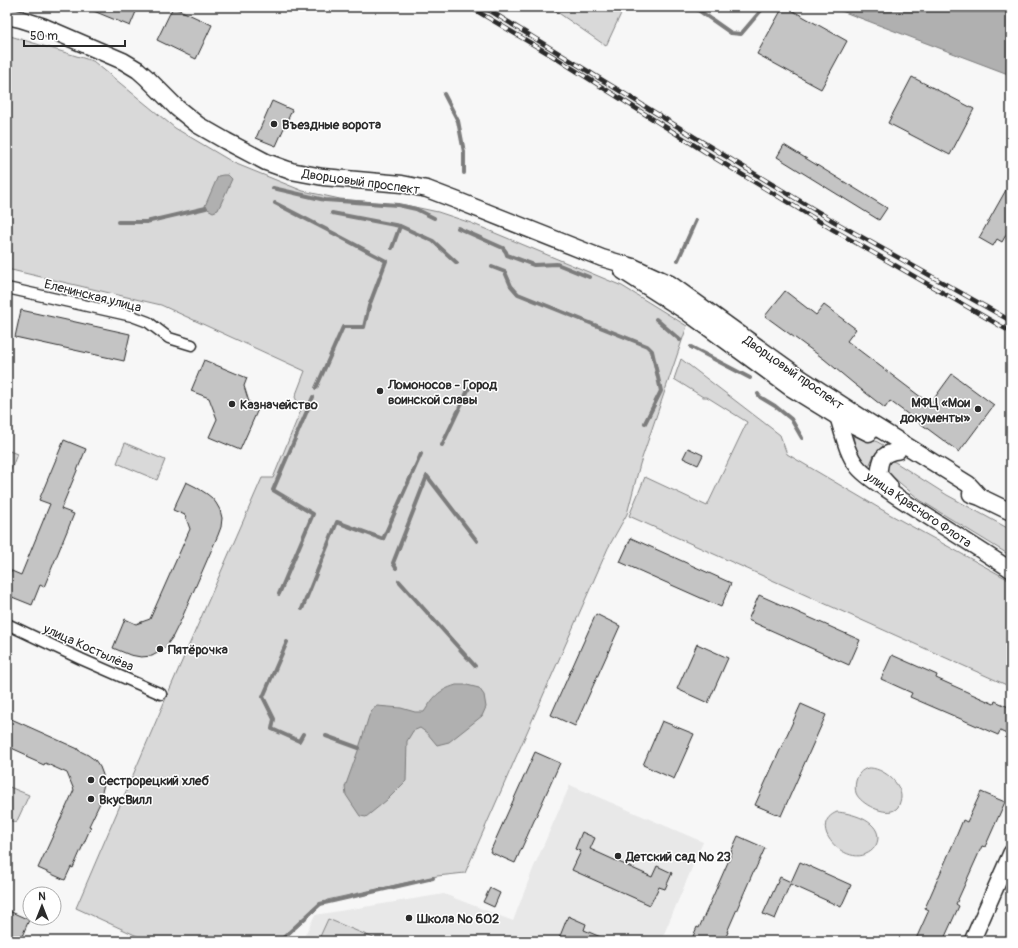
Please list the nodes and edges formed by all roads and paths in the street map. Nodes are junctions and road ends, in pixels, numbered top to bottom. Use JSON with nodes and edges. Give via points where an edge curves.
{"nodes":[{"id":1,"x":7,"y":16,"type":"edge"},
{"id":2,"x":7,"y":288,"type":"edge"},
{"id":3,"x":192,"y":345,"type":"dead end"},
{"id":4,"x":828,"y":403,"type":"junction"},
{"id":5,"x":865,"y":420,"type":"junction"},
{"id":6,"x":842,"y":424,"type":"junction"},
{"id":7,"x":898,"y":451,"type":"junction"},
{"id":8,"x":980,"y":497,"type":"junction"},
{"id":9,"x":904,"y":501,"type":"junction"},
{"id":10,"x":1011,"y":512,"type":"edge"},
{"id":11,"x":1011,"y":570,"type":"edge"},
{"id":12,"x":7,"y":624,"type":"edge"},
{"id":13,"x":161,"y":694,"type":"dead end"},
{"id":14,"x":1011,"y":853,"type":"edge"},
{"id":15,"x":972,"y":941,"type":"edge"}],
"edges":[{"from":1,"to":4,"type":"main road","name":"Дворцовый проспект","via":[[42,26],[123,61],[138,70],[198,125],[266,162],[291,171],[323,177],[402,184],[427,189],[602,258],[687,312],[790,388]]},
{"from":2,"to":3,"type":"street","name":"Еленинская улица","via":[[132,316],[148,322],[169,338]]},
{"from":4,"to":5,"type":"main road","name":"Дворцовый проспект"},
{"from":4,"to":6,"type":"main road","name":"Дворцовый проспект"},
{"from":5,"to":6,"type":"main road","via":[[850,418]]},
{"from":5,"to":8,"type":"main road","name":"Дворцовый проспект","via":[[968,484]]},
{"from":6,"to":7,"type":"main road","name":"Дворцовый проспект","via":[[869,433]]},
{"from":6,"to":9,"type":"main road","name":"улица Красного Флота","via":[[856,466]]},
{"from":7,"to":8,"type":"main road","name":"Дворцовый проспект","via":[[959,490]]},
{"from":7,"to":9,"type":"main road","via":[[885,455],[879,463],[879,474]]},
{"from":8,"to":10,"type":"main road","name":"Дворцовый проспект"},
{"from":9,"to":11,"type":"main road","name":"улица Красного Флота"},
{"from":12,"to":13,"type":"street","name":"улица Костылёва"},
{"from":14,"to":15,"type":"main road"}]}
